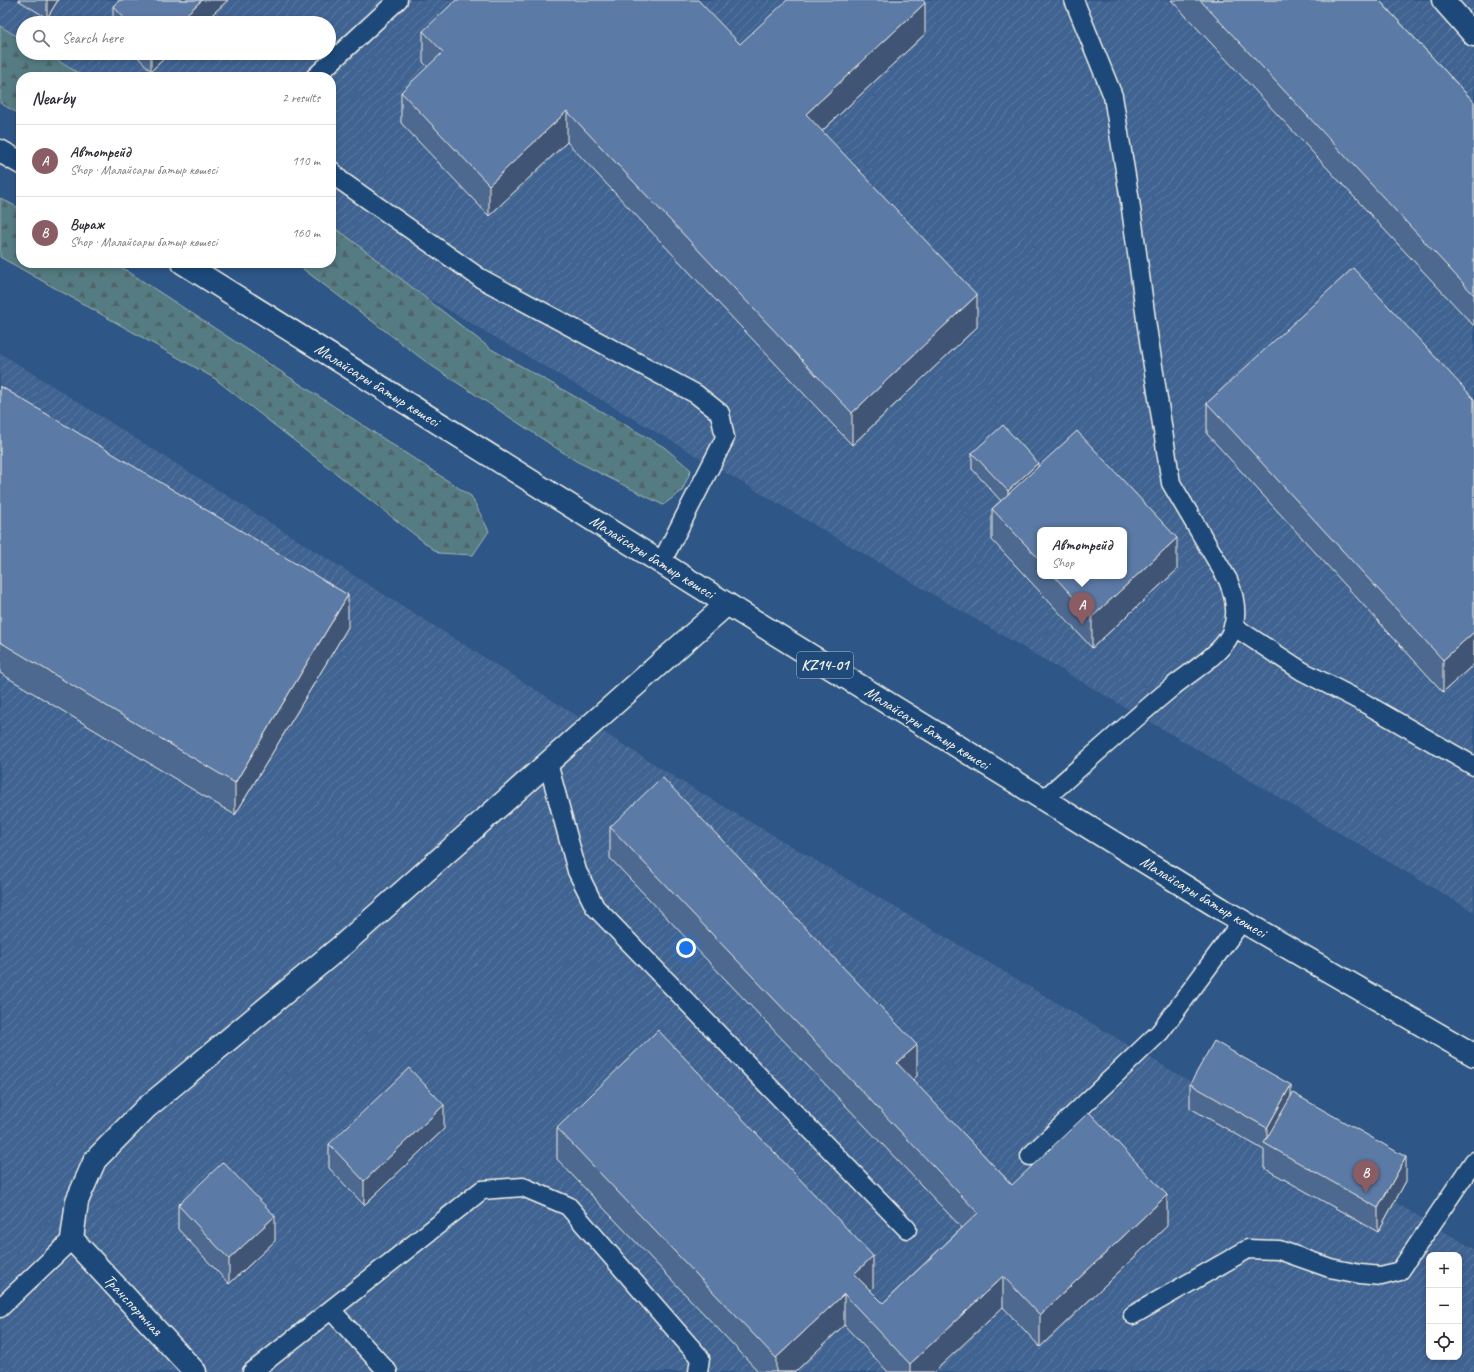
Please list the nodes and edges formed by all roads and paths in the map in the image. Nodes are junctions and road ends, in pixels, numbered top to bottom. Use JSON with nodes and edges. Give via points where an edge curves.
{"nodes":[{"id":1,"x":398,"y":0,"type":"edge"},
{"id":2,"x":1074,"y":0,"type":"edge"},
{"id":3,"x":1443,"y":0,"type":"edge"},
{"id":4,"x":1474,"y":35,"type":"edge"},
{"id":5,"x":336,"y":58,"type":"edge"},
{"id":6,"x":334,"y":60,"type":"edge"},
{"id":7,"x":321,"y":72,"type":"edge"},
{"id":8,"x":0,"y":151,"type":"edge"},
{"id":9,"x":16,"y":160,"type":"edge"},
{"id":10,"x":336,"y":176,"type":"edge"},
{"id":11,"x":191,"y":268,"type":"edge"},
{"id":12,"x":661,"y":563,"type":"junction"},
{"id":13,"x":727,"y":604,"type":"junction"},
{"id":14,"x":1233,"y":626,"type":"junction"},
{"id":15,"x":548,"y":763,"type":"junction"},
{"id":16,"x":1474,"y":766,"type":"edge"},
{"id":17,"x":1043,"y":800,"type":"junction"},
{"id":18,"x":1242,"y":921,"type":"junction"},
{"id":19,"x":1474,"y":1055,"type":"edge"},
{"id":20,"x":1030,"y":1156,"type":"dead end"},
{"id":21,"x":1474,"y":1161,"type":"edge"},
{"id":22,"x":907,"y":1229,"type":"dead end"},
{"id":23,"x":72,"y":1239,"type":"junction"},
{"id":24,"x":0,"y":1308,"type":"edge"},
{"id":25,"x":331,"y":1310,"type":"junction"},
{"id":26,"x":1133,"y":1315,"type":"dead end"},
{"id":27,"x":195,"y":1372,"type":"edge"},
{"id":28,"x":252,"y":1372,"type":"edge"},
{"id":29,"x":388,"y":1372,"type":"edge"},
{"id":30,"x":698,"y":1372,"type":"edge"}],
"edges":[{"from":1,"to":5,"type":"lane"},
{"from":2,"to":14,"type":"lane","via":[[1113,96],[1171,483],[1228,580],[1235,608]]},
{"from":3,"to":4,"type":"main road"},
{"from":6,"to":7,"type":"lane"},
{"from":8,"to":9,"type":"main road"},
{"from":10,"to":12,"type":"lane","via":[[480,278],[696,394],[720,413],[725,438]]},
{"from":11,"to":12,"type":"main road","name":"Малайсары батыр көшесі","number":"KZ14-01"},
{"from":12,"to":13,"type":"main road","name":"Малайсары батыр көшесі","number":"KZ14-01"},
{"from":13,"to":15,"type":"main road"},
{"from":13,"to":17,"type":"main road","name":"Малайсары батыр көшесі","number":"KZ14-01"},
{"from":14,"to":16,"type":"lane","via":[[1302,671]]},
{"from":14,"to":17,"type":"lane","via":[[1223,646],[1172,687]]},
{"from":15,"to":22,"type":"lane","via":[[577,871],[596,907]]},
{"from":15,"to":23,"type":"main road","via":[[346,943],[146,1108],[95,1160],[77,1201]]},
{"from":17,"to":18,"type":"main road","name":"Малайсары батыр көшесі","number":"KZ14-01"},
{"from":18,"to":19,"type":"main road","name":"Малайсары батыр көшесі","number":"KZ14-01"},
{"from":18,"to":20,"type":"lane","via":[[1160,1032]]},
{"from":21,"to":26,"type":"lane","via":[[1400,1271],[1381,1276],[1360,1274],[1330,1268],[1279,1250],[1248,1249]]},
{"from":23,"to":24,"type":"lane"},
{"from":23,"to":27,"type":"main road","name":"Транспортная"},
{"from":25,"to":28,"type":"lane"},
{"from":25,"to":29,"type":"lane"},
{"from":25,"to":30,"type":"lane","via":[[482,1190],[523,1187],[568,1206],[700,1358]]}]}
